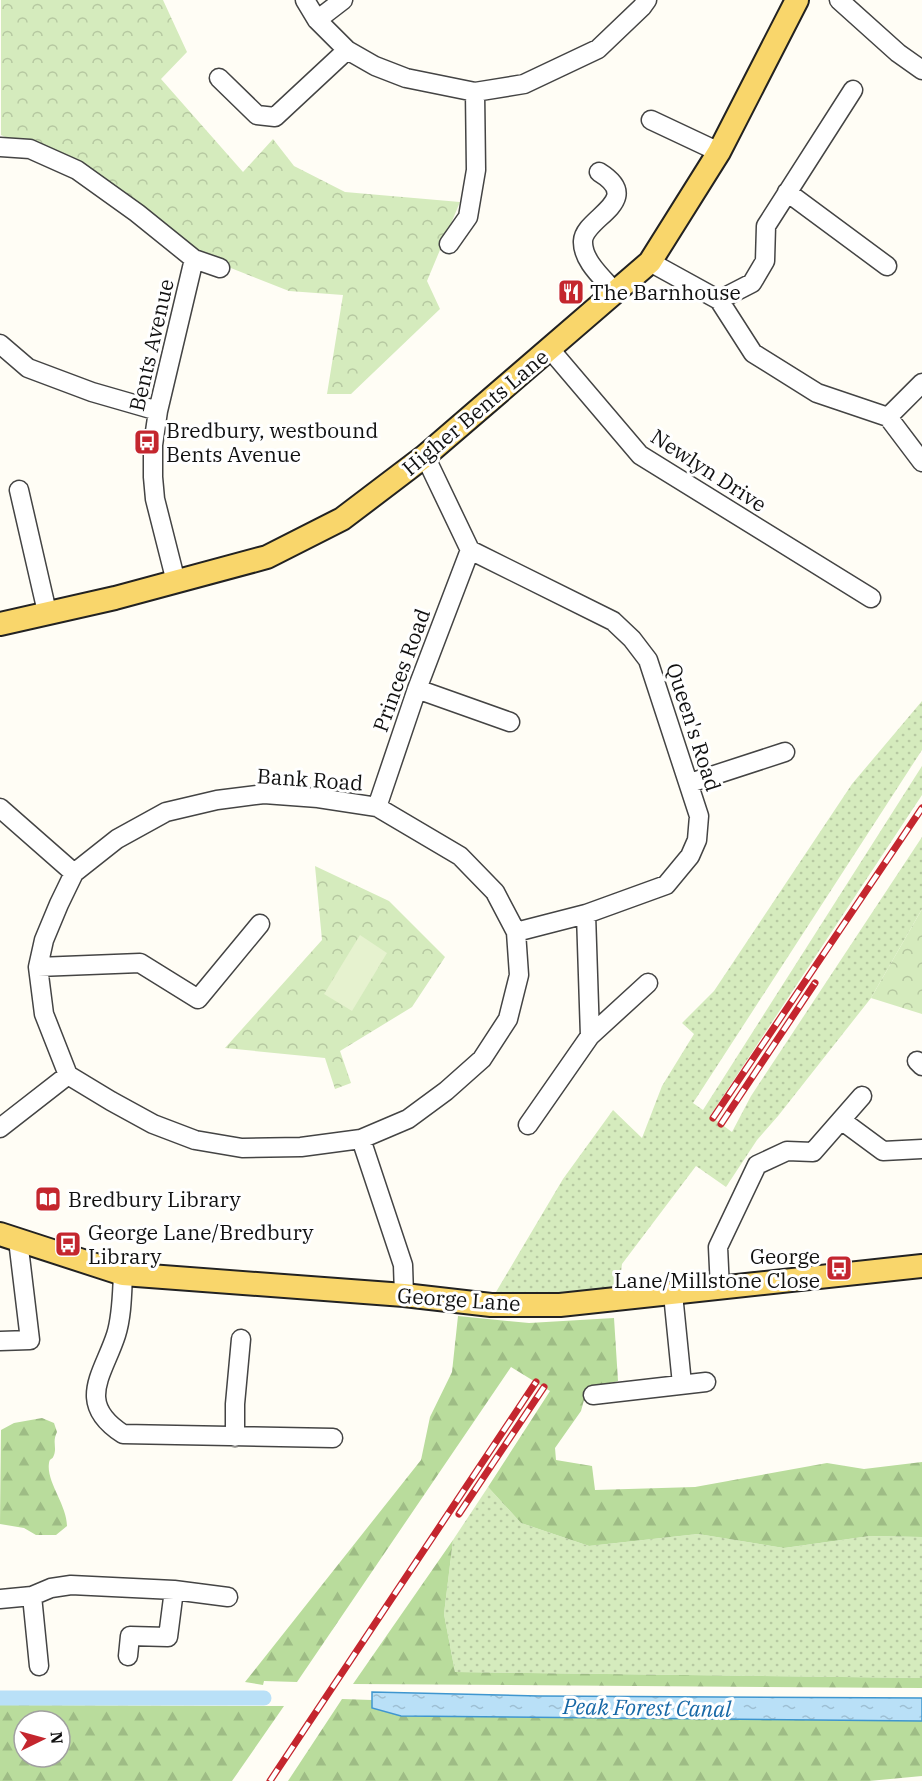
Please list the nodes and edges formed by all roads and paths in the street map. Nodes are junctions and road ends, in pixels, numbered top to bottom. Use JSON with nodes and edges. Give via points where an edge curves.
{"nodes":[{"id":1,"x":305,"y":0,"type":"edge"},
{"id":2,"x":343,"y":0,"type":"edge"},
{"id":3,"x":647,"y":0,"type":"edge"},
{"id":4,"x":797,"y":0,"type":"edge"},
{"id":5,"x":839,"y":0,"type":"edge"},
{"id":6,"x":317,"y":20,"type":"junction"},
{"id":7,"x":347,"y":50,"type":"junction"},
{"id":8,"x":922,"y":70,"type":"edge"},
{"id":9,"x":219,"y":78,"type":"dead end"},
{"id":10,"x":853,"y":90,"type":"dead end"},
{"id":11,"x":475,"y":92,"type":"junction"},
{"id":12,"x":651,"y":120,"type":"dead end"},
{"id":13,"x":0,"y":147,"type":"edge"},
{"id":14,"x":719,"y":153,"type":"junction"},
{"id":15,"x":599,"y":172,"type":"dead end"},
{"id":16,"x":787,"y":192,"type":"junction"},
{"id":17,"x":449,"y":244,"type":"dead end"},
{"id":18,"x":194,"y":259,"type":"junction"},
{"id":19,"x":650,"y":262,"type":"junction"},
{"id":20,"x":887,"y":266,"type":"dead end"},
{"id":21,"x":220,"y":268,"type":"dead end"},
{"id":22,"x":615,"y":292,"type":"junction"},
{"id":23,"x":719,"y":300,"type":"junction"},
{"id":24,"x":0,"y":344,"type":"edge"},
{"id":25,"x":549,"y":348,"type":"junction"},
{"id":26,"x":922,"y":383,"type":"edge"},
{"id":27,"x":158,"y":411,"type":"junction"},
{"id":28,"x":888,"y":417,"type":"junction"},
{"id":29,"x":425,"y":456,"type":"junction"},
{"id":30,"x":922,"y":462,"type":"edge"},
{"id":31,"x":19,"y":490,"type":"dead end"},
{"id":32,"x":470,"y":550,"type":"junction"},
{"id":33,"x":176,"y":582,"type":"junction"},
{"id":34,"x":871,"y":598,"type":"dead end"},
{"id":35,"x":47,"y":612,"type":"junction"},
{"id":36,"x":0,"y":624,"type":"edge"},
{"id":37,"x":417,"y":689,"type":"junction"},
{"id":38,"x":510,"y":722,"type":"dead end"},
{"id":39,"x":785,"y":752,"type":"dead end"},
{"id":40,"x":690,"y":783,"type":"junction"},
{"id":41,"x":377,"y":807,"type":"junction"},
{"id":42,"x":0,"y":808,"type":"edge"},
{"id":43,"x":74,"y":873,"type":"junction"},
{"id":44,"x":585,"y":914,"type":"junction"},
{"id":45,"x":260,"y":924,"type":"dead end"},
{"id":46,"x":516,"y":932,"type":"junction"},
{"id":47,"x":38,"y":967,"type":"junction"},
{"id":48,"x":648,"y":984,"type":"dead end"},
{"id":49,"x":590,"y":1036,"type":"junction"},
{"id":50,"x":68,"y":1075,"type":"junction"},
{"id":51,"x":862,"y":1096,"type":"dead end"},
{"id":52,"x":841,"y":1120,"type":"junction"},
{"id":53,"x":528,"y":1125,"type":"dead end"},
{"id":54,"x":0,"y":1128,"type":"edge"},
{"id":55,"x":361,"y":1139,"type":"junction"},
{"id":56,"x":922,"y":1149,"type":"edge"},
{"id":57,"x":9,"y":1237,"type":"edge"},
{"id":58,"x":922,"y":1266,"type":"edge"},
{"id":59,"x":123,"y":1274,"type":"junction"},
{"id":60,"x":720,"y":1289,"type":"junction"},
{"id":61,"x":673,"y":1294,"type":"junction"},
{"id":62,"x":404,"y":1295,"type":"junction"},
{"id":63,"x":241,"y":1340,"type":"dead end"},
{"id":64,"x":0,"y":1341,"type":"edge"},
{"id":65,"x":706,"y":1382,"type":"dead end"},
{"id":66,"x":682,"y":1384,"type":"junction"},
{"id":67,"x":593,"y":1395,"type":"dead end"},
{"id":68,"x":235,"y":1437,"type":"junction"},
{"id":69,"x":333,"y":1438,"type":"dead end"},
{"id":70,"x":174,"y":1590,"type":"junction"},
{"id":71,"x":32,"y":1596,"type":"junction"},
{"id":72,"x":228,"y":1597,"type":"dead end"},
{"id":73,"x":0,"y":1599,"type":"edge"},
{"id":74,"x":128,"y":1656,"type":"dead end"},
{"id":75,"x":39,"y":1666,"type":"dead end"}],
"edges":[{"from":1,"to":6,"type":"street"},
{"from":2,"to":6,"type":"street"},
{"from":3,"to":11,"type":"street","via":[[598,49],[524,84]]},
{"from":4,"to":14,"type":"main road","name":"Higher Bents Lane"},
{"from":5,"to":8,"type":"street"},
{"from":6,"to":7,"type":"street"},
{"from":7,"to":9,"type":"street","via":[[275,117],[257,115]]},
{"from":7,"to":11,"type":"street","via":[[406,78]]},
{"from":10,"to":16,"type":"street"},
{"from":11,"to":17,"type":"street","via":[[476,171],[468,217]]},
{"from":12,"to":14,"type":"street"},
{"from":13,"to":18,"type":"street","via":[[30,149],[77,170]]},
{"from":14,"to":19,"type":"main road","name":"Higher Bents Lane"},
{"from":15,"to":22,"type":"street","via":[[612,180],[617,189],[614,200],[602,218],[586,230],[582,242],[588,260]]},
{"from":16,"to":20,"type":"street"},
{"from":16,"to":23,"type":"street","via":[[766,226],[765,261],[752,283]]},
{"from":18,"to":21,"type":"street"},
{"from":18,"to":27,"type":"street","name":"Bents Avenue"},
{"from":19,"to":22,"type":"main road","name":"Higher Bents Lane"},
{"from":19,"to":23,"type":"street"},
{"from":22,"to":25,"type":"main road","name":"Higher Bents Lane"},
{"from":23,"to":28,"type":"street","via":[[753,353],[817,393]]},
{"from":24,"to":27,"type":"street","via":[[28,368]]},
{"from":25,"to":29,"type":"main road","name":"Higher Bents Lane"},
{"from":25,"to":34,"type":"street","name":"Newlyn Drive","via":[[640,455]]},
{"from":26,"to":28,"type":"street"},
{"from":27,"to":33,"type":"street","name":"Bents Avenue","via":[[153,477],[159,522]]},
{"from":28,"to":30,"type":"street"},
{"from":29,"to":32,"type":"street"},
{"from":29,"to":33,"type":"main road","name":"Higher Bents Lane","via":[[342,519],[267,557]]},
{"from":31,"to":35,"type":"street"},
{"from":32,"to":37,"type":"street","name":"Princes Road"},
{"from":32,"to":40,"type":"street","name":"Queen's Road","via":[[613,621],[632,639],[648,660]]},
{"from":33,"to":35,"type":"main road","name":"Higher Bents Lane"},
{"from":35,"to":36,"type":"main road","name":"Higher Bents Lane"},
{"from":37,"to":38,"type":"street"},
{"from":37,"to":41,"type":"street","name":"Princes Road"},
{"from":39,"to":40,"type":"street"},
{"from":40,"to":44,"type":"street","name":"Queen's Road","via":[[699,816],[697,840],[678,872],[666,885]]},
{"from":41,"to":43,"type":"street","name":"Bank Road","via":[[264,794],[217,800],[166,812],[117,839]]},
{"from":41,"to":46,"type":"street","name":"Bank Road","via":[[460,856],[495,892]]},
{"from":42,"to":43,"type":"street"},
{"from":43,"to":47,"type":"street","via":[[44,939]]},
{"from":44,"to":46,"type":"street","name":"Queen's Road"},
{"from":44,"to":49,"type":"street"},
{"from":45,"to":47,"type":"street","via":[[198,999],[140,963]]},
{"from":46,"to":55,"type":"street","name":"Bank Road","via":[[519,975],[508,1019],[482,1059],[408,1119]]},
{"from":47,"to":50,"type":"street","via":[[44,1014]]},
{"from":48,"to":49,"type":"street"},
{"from":49,"to":53,"type":"street"},
{"from":50,"to":54,"type":"street"},
{"from":50,"to":55,"type":"street","name":"Bank Road","via":[[153,1124],[195,1140],[242,1148],[289,1148]]},
{"from":51,"to":52,"type":"street"},
{"from":52,"to":56,"type":"street","via":[[883,1152]]},
{"from":52,"to":60,"type":"street","via":[[813,1152],[787,1151],[757,1165],[718,1247]]},
{"from":55,"to":62,"type":"street","via":[[403,1265]]},
{"from":57,"to":59,"type":"main road","name":"George Lane"},
{"from":57,"to":64,"type":"street","via":[[30,1340]]},
{"from":58,"to":60,"type":"main road","name":"George Lane"},
{"from":59,"to":62,"type":"main road","name":"George Lane"},
{"from":59,"to":68,"type":"street","via":[[117,1333],[99,1371],[95,1390],[109,1425],[123,1434]]},
{"from":60,"to":61,"type":"main road","name":"George Lane"},
{"from":61,"to":62,"type":"main road","name":"George Lane","via":[[560,1305],[491,1305]]},
{"from":61,"to":66,"type":"street"},
{"from":63,"to":68,"type":"street"},
{"from":65,"to":66,"type":"street"},
{"from":66,"to":67,"type":"street"},
{"from":68,"to":69,"type":"street"},
{"from":70,"to":71,"type":"street","via":[[71,1585]]},
{"from":70,"to":72,"type":"street"},
{"from":70,"to":74,"type":"street","via":[[168,1636],[130,1635]]},
{"from":71,"to":73,"type":"street"},
{"from":71,"to":75,"type":"street"}]}
